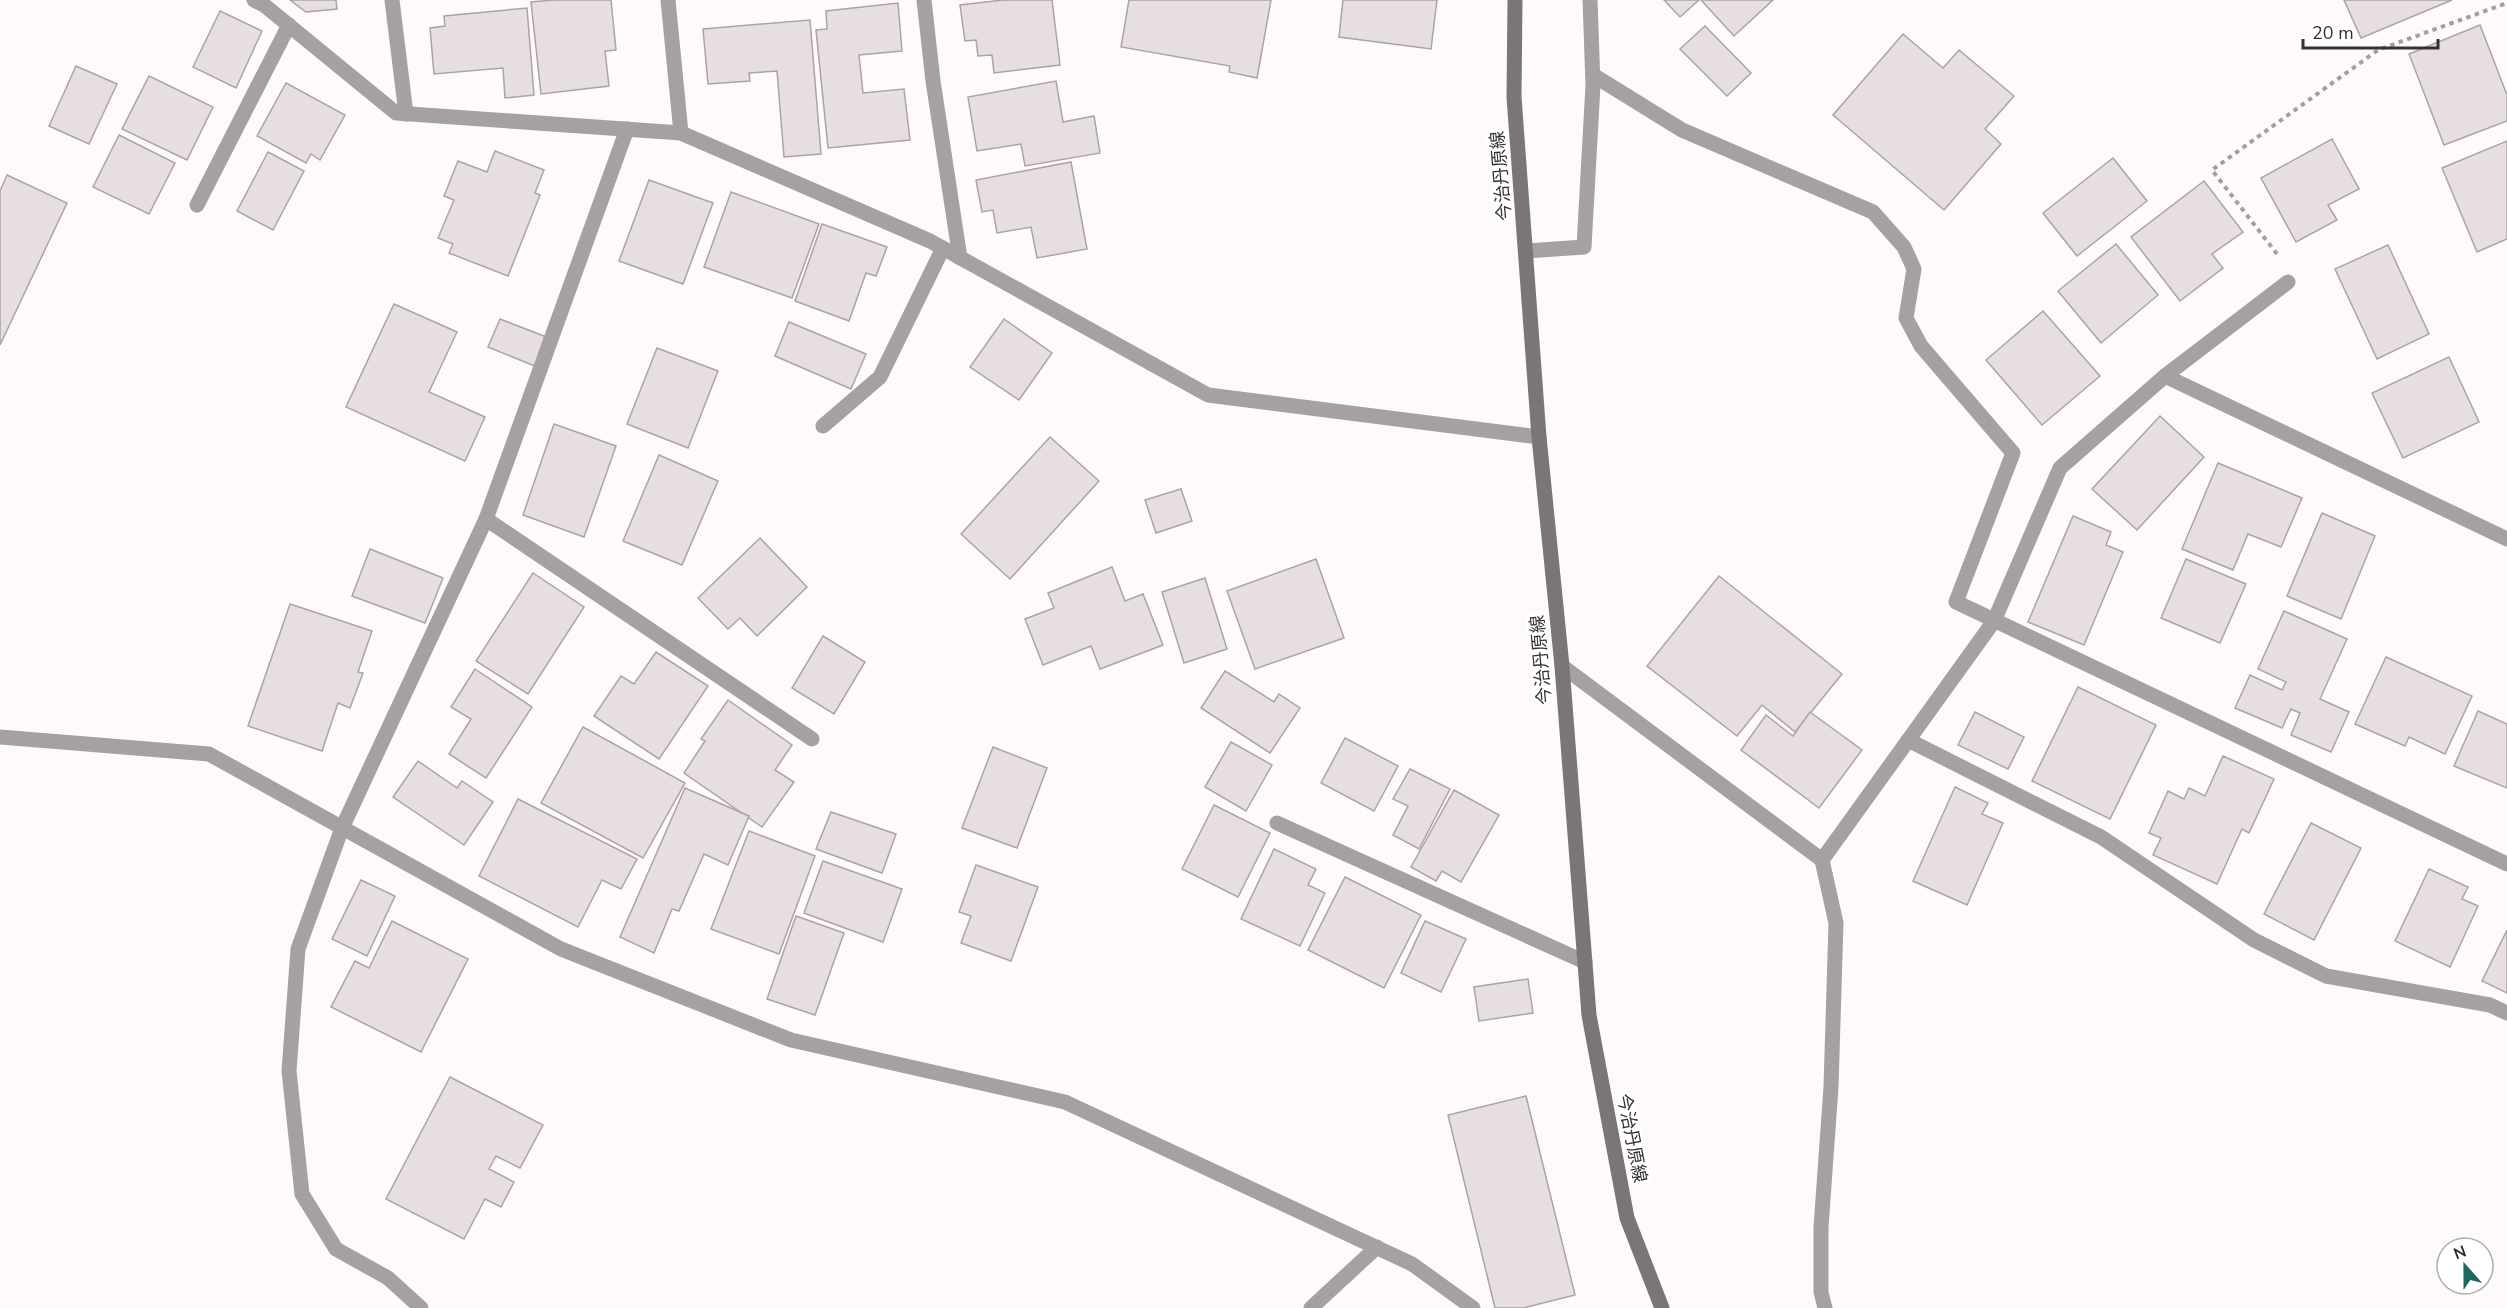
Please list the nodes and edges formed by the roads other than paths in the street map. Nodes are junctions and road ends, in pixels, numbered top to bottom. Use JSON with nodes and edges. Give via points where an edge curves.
{"nodes":[{"id":1,"x":254,"y":0,"type":"edge"},
{"id":2,"x":392,"y":0,"type":"edge"},
{"id":3,"x":668,"y":0,"type":"edge"},
{"id":4,"x":924,"y":0,"type":"edge"},
{"id":5,"x":1515,"y":0,"type":"edge"},
{"id":6,"x":1590,"y":0,"type":"edge"},
{"id":7,"x":289,"y":25,"type":"junction"},
{"id":8,"x":1593,"y":75,"type":"junction"},
{"id":9,"x":406,"y":114,"type":"junction"},
{"id":10,"x":627,"y":129,"type":"junction"},
{"id":11,"x":681,"y":133,"type":"junction"},
{"id":12,"x":197,"y":205,"type":"dead end"},
{"id":13,"x":943,"y":248,"type":"junction"},
{"id":14,"x":1527,"y":251,"type":"junction"},
{"id":15,"x":960,"y":258,"type":"junction"},
{"id":16,"x":2288,"y":282,"type":"road end"},
{"id":17,"x":2165,"y":376,"type":"junction"},
{"id":18,"x":823,"y":426,"type":"dead end"},
{"id":19,"x":1539,"y":437,"type":"junction"},
{"id":20,"x":486,"y":519,"type":"junction"},
{"id":21,"x":2507,"y":539,"type":"edge"},
{"id":22,"x":1994,"y":621,"type":"junction"},
{"id":23,"x":1562,"y":666,"type":"junction"},
{"id":24,"x":0,"y":737,"type":"edge"},
{"id":25,"x":812,"y":739,"type":"dead end"},
{"id":26,"x":1908,"y":740,"type":"junction"},
{"id":27,"x":1277,"y":823,"type":"dead end"},
{"id":28,"x":342,"y":828,"type":"junction"},
{"id":29,"x":1822,"y":860,"type":"junction"},
{"id":30,"x":2507,"y":864,"type":"edge"},
{"id":31,"x":1585,"y":962,"type":"junction"},
{"id":32,"x":2507,"y":1013,"type":"edge"},
{"id":33,"x":1377,"y":1247,"type":"junction"},
{"id":34,"x":421,"y":1308,"type":"edge"},
{"id":35,"x":1311,"y":1308,"type":"edge"},
{"id":36,"x":1473,"y":1308,"type":"edge"},
{"id":37,"x":1662,"y":1308,"type":"edge"},
{"id":38,"x":1825,"y":1308,"type":"edge"}],
"edges":[{"from":1,"to":7,"type":"street"},
{"from":2,"to":9,"type":"street"},
{"from":3,"to":11,"type":"street"},
{"from":4,"to":15,"type":"street"},
{"from":5,"to":14,"type":"main road","name":"今治丹原線","via":[[1514,98]]},
{"from":6,"to":8,"type":"street"},
{"from":7,"to":9,"type":"street","via":[[396,113]]},
{"from":7,"to":12,"type":"street"},
{"from":8,"to":14,"type":"street","via":[[1584,247]]},
{"from":8,"to":22,"type":"street","via":[[1682,130],[1873,212],[1904,246],[1914,269],[1906,318],[1911,328],[1921,346],[2013,453],[1956,602]]},
{"from":9,"to":10,"type":"street"},
{"from":10,"to":11,"type":"street"},
{"from":10,"to":20,"type":"street"},
{"from":11,"to":13,"type":"street"},
{"from":13,"to":15,"type":"street"},
{"from":13,"to":18,"type":"street","via":[[880,377]]},
{"from":14,"to":19,"type":"main road","name":"今治丹原線"},
{"from":15,"to":19,"type":"street","via":[[1208,395]]},
{"from":16,"to":17,"type":"street"},
{"from":17,"to":21,"type":"street"},
{"from":17,"to":22,"type":"street","via":[[2060,468]]},
{"from":19,"to":23,"type":"main road","name":"今治丹原線"},
{"from":20,"to":25,"type":"street"},
{"from":20,"to":28,"type":"street"},
{"from":22,"to":26,"type":"street"},
{"from":22,"to":30,"type":"street"},
{"from":23,"to":29,"type":"street"},
{"from":23,"to":31,"type":"main road","name":"今治丹原線"},
{"from":24,"to":28,"type":"street","via":[[209,754]]},
{"from":26,"to":29,"type":"street"},
{"from":26,"to":32,"type":"street","via":[[2101,837],[2254,940],[2326,976],[2490,1005]]},
{"from":27,"to":31,"type":"street"},
{"from":28,"to":33,"type":"street","via":[[561,949],[791,1040],[1065,1102]]},
{"from":28,"to":34,"type":"street","via":[[298,949],[289,1071],[302,1194],[336,1249],[388,1278]]},
{"from":29,"to":38,"type":"street","via":[[1836,923],[1831,1087],[1821,1227],[1821,1292]]},
{"from":31,"to":37,"type":"main road","name":"今治丹原線","via":[[1589,1015],[1627,1218]]},
{"from":33,"to":35,"type":"street"},
{"from":33,"to":36,"type":"street","via":[[1413,1264]]}]}
